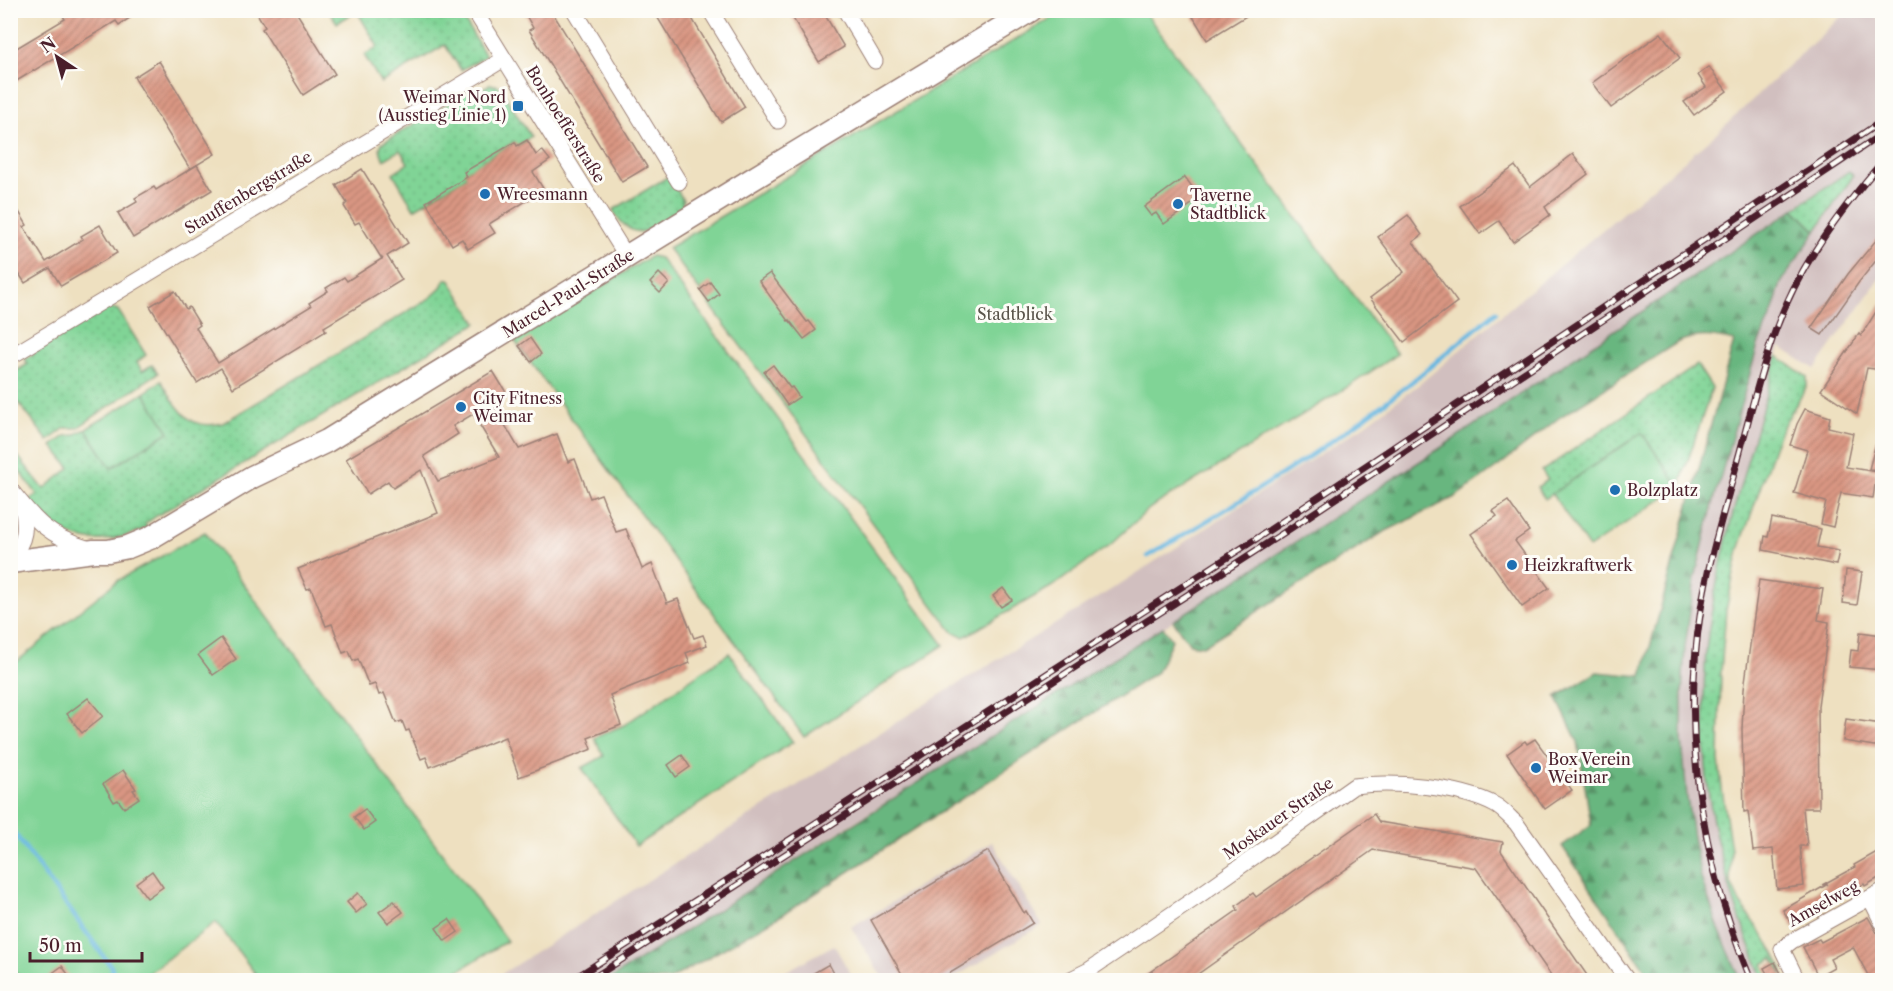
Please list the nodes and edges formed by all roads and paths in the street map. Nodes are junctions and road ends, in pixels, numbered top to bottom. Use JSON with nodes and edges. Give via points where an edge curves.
{"nodes":[{"id":1,"x":474,"y":10,"type":"edge"},
{"id":2,"x":574,"y":10,"type":"edge"},
{"id":3,"x":710,"y":10,"type":"edge"},
{"id":4,"x":845,"y":10,"type":"edge"},
{"id":5,"x":1031,"y":10,"type":"edge"},
{"id":6,"x":504,"y":59,"type":"junction"},
{"id":7,"x":875,"y":61,"type":"dead end"},
{"id":8,"x":778,"y":120,"type":"dead end"},
{"id":9,"x":679,"y":182,"type":"dead end"},
{"id":10,"x":627,"y":257,"type":"junction"},
{"id":11,"x":10,"y":357,"type":"edge"},
{"id":12,"x":10,"y":489,"type":"edge"},
{"id":13,"x":22,"y":504,"type":"junction"},
{"id":14,"x":94,"y":551,"type":"junction"},
{"id":15,"x":10,"y":561,"type":"edge"},
{"id":16,"x":1876,"y":895,"type":"edge"},
{"id":17,"x":1882,"y":922,"type":"edge"},
{"id":18,"x":1070,"y":981,"type":"edge"},
{"id":19,"x":1627,"y":981,"type":"edge"},
{"id":20,"x":1797,"y":981,"type":"edge"}],
"edges":[{"from":1,"to":6,"type":"street","name":"Bonhoefferstraße"},
{"from":2,"to":9,"type":"street"},
{"from":3,"to":8,"type":"street"},
{"from":4,"to":7,"type":"street"},
{"from":5,"to":10,"type":"street","name":"Marcel-Paul-Straße"},
{"from":6,"to":10,"type":"street","name":"Bonhoefferstraße"},
{"from":6,"to":11,"type":"street","name":"Stauffenbergstraße"},
{"from":10,"to":14,"type":"street","name":"Marcel-Paul-Straße","via":[[327,441],[273,466],[150,538],[118,549]]},
{"from":12,"to":13,"type":"street","name":"Marcel-Paul-Straße"},
{"from":13,"to":14,"type":"street","name":"Marcel-Paul-Straße","via":[[43,528],[66,542]]},
{"from":13,"to":15,"type":"street","name":"Marcel-Paul-Straße","via":[[26,528],[20,548]]},
{"from":14,"to":15,"type":"street","name":"Marcel-Paul-Straße"},
{"from":16,"to":17,"type":"street"},
{"from":16,"to":20,"type":"street","name":"Amselweg","via":[[1782,949]]},
{"from":18,"to":19,"type":"street","name":"Moskauer Straße","via":[[1354,786],[1379,783],[1446,790],[1496,806],[1516,824]]}]}
